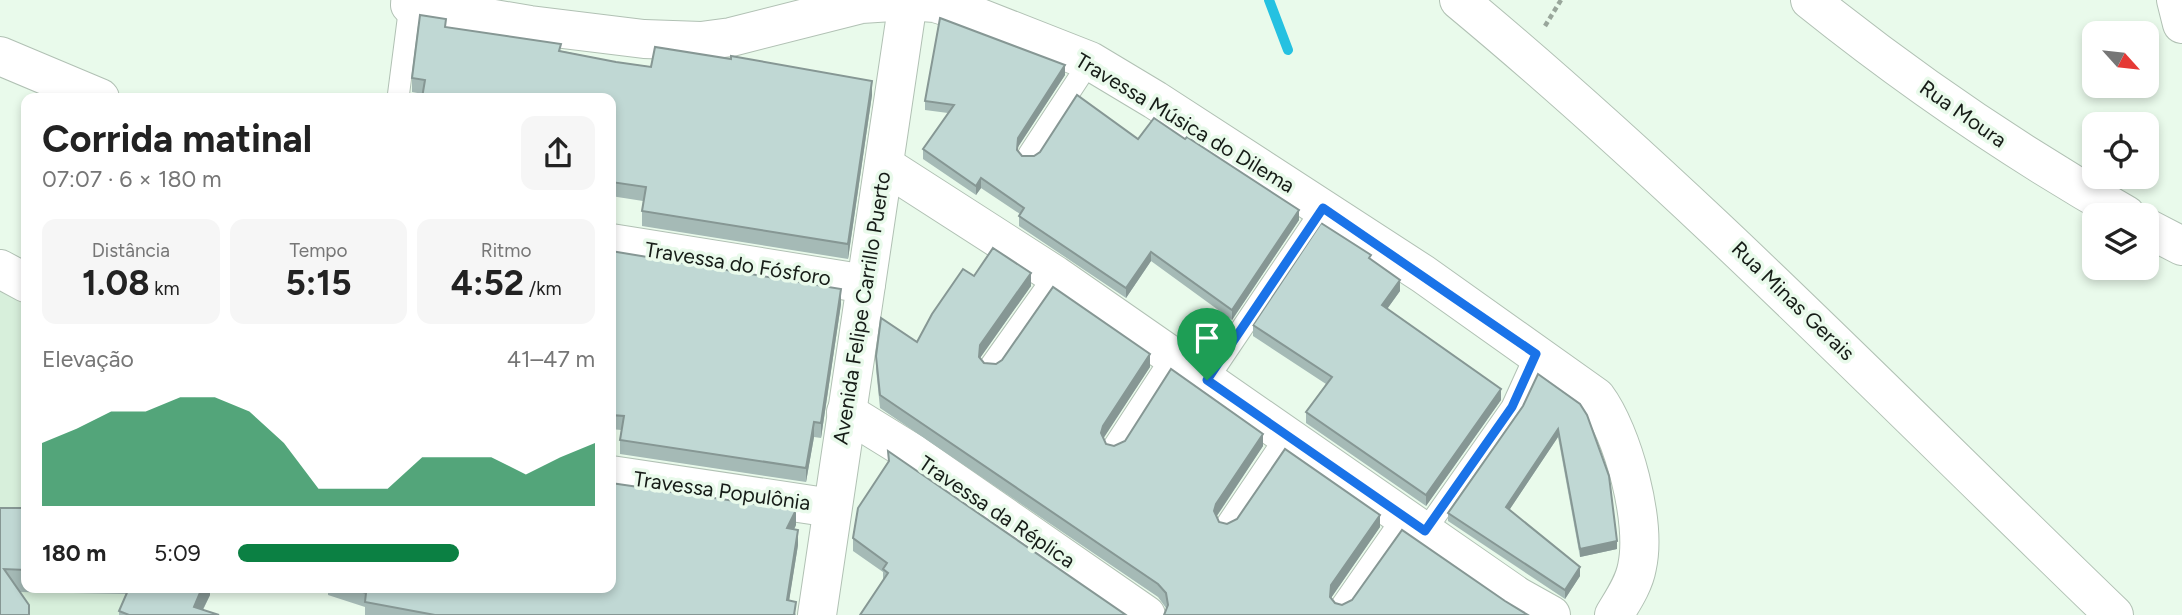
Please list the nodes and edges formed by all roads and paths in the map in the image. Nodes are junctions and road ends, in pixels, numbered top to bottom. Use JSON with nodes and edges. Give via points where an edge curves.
{"nodes":[{"id":1,"x":1459,"y":0,"type":"edge"},
{"id":2,"x":1810,"y":0,"type":"edge"},
{"id":3,"x":2176,"y":0,"type":"edge"},
{"id":4,"x":908,"y":1,"type":"edge"},
{"id":5,"x":404,"y":2,"type":"edge"},
{"id":6,"x":2182,"y":24,"type":"edge"},
{"id":7,"x":0,"y":56,"type":"edge"},
{"id":8,"x":1090,"y":61,"type":"junction"},
{"id":9,"x":88,"y":93,"type":"edge"},
{"id":10,"x":398,"y":93,"type":"edge"},
{"id":11,"x":1029,"y":154,"type":"edge"},
{"id":12,"x":884,"y":165,"type":"junction"},
{"id":13,"x":2105,"y":203,"type":"edge"},
{"id":14,"x":1323,"y":208,"type":"junction"},
{"id":15,"x":2159,"y":234,"type":"edge"},
{"id":16,"x":616,"y":244,"type":"edge"},
{"id":17,"x":2182,"y":246,"type":"edge"},
{"id":18,"x":0,"y":269,"type":"edge"},
{"id":19,"x":1055,"y":275,"type":"junction"},
{"id":20,"x":21,"y":280,"type":"edge"},
{"id":21,"x":866,"y":284,"type":"junction"},
{"id":22,"x":1536,"y":354,"type":"junction"},
{"id":23,"x":1172,"y":357,"type":"junction"},
{"id":24,"x":991,"y":365,"type":"edge"},
{"id":25,"x":1207,"y":380,"type":"junction"},
{"id":26,"x":846,"y":412,"type":"junction"},
{"id":27,"x":1286,"y":435,"type":"junction"},
{"id":28,"x":1114,"y":446,"type":"edge"},
{"id":29,"x":616,"y":476,"type":"edge"},
{"id":30,"x":832,"y":508,"type":"junction"},
{"id":31,"x":1227,"y":524,"type":"edge"},
{"id":32,"x":1415,"y":524,"type":"junction"},
{"id":33,"x":1342,"y":605,"type":"edge"},
{"id":34,"x":1510,"y":606,"type":"edge"},
{"id":35,"x":817,"y":615,"type":"edge"},
{"id":36,"x":1146,"y":615,"type":"edge"},
{"id":37,"x":1551,"y":615,"type":"edge"},
{"id":38,"x":1614,"y":615,"type":"edge"},
{"id":39,"x":2114,"y":615,"type":"edge"}],
"edges":[{"from":1,"to":39,"type":"street","name":"Rua Minas Gerais","via":[[1648,163]]},
{"from":2,"to":13,"type":"street","name":"Rua Moura","via":[[1877,54],[2025,157]]},
{"from":3,"to":6,"type":"street"},
{"from":4,"to":5,"type":"street","name":"Travessa Música do Dilema","via":[[861,4],[701,41],[530,25]]},
{"from":4,"to":8,"type":"street","name":"Travessa Música do Dilema","via":[[935,3],[970,14]]},
{"from":4,"to":12,"type":"street","name":"Avenida Felipe Carrillo Puerto"},
{"from":5,"to":10,"type":"lane"},
{"from":7,"to":9,"type":"street"},
{"from":8,"to":11,"type":"lane"},
{"from":8,"to":14,"type":"street","name":"Travessa Música do Dilema"},
{"from":12,"to":19,"type":"street"},
{"from":12,"to":21,"type":"street","name":"Avenida Felipe Carrillo Puerto"},
{"from":14,"to":22,"type":"street","name":"Travessa Música do Dilema"},
{"from":14,"to":25,"type":"lane"},
{"from":15,"to":17,"type":"street"},
{"from":16,"to":21,"type":"street","name":"Travessa do Fósforo"},
{"from":18,"to":20,"type":"street"},
{"from":19,"to":23,"type":"street"},
{"from":19,"to":24,"type":"lane"},
{"from":21,"to":26,"type":"street","name":"Avenida Felipe Carrillo Puerto"},
{"from":22,"to":32,"type":"lane","via":[[1512,407]]},
{"from":22,"to":38,"type":"street","name":"Travessa Música do Dilema","via":[[1596,397],[1621,442],[1639,544],[1637,567]]},
{"from":23,"to":25,"type":"street"},
{"from":23,"to":28,"type":"lane"},
{"from":25,"to":27,"type":"street"},
{"from":26,"to":30,"type":"street","name":"Avenida Felipe Carrillo Puerto"},
{"from":26,"to":36,"type":"street","name":"Travessa da Réplica"},
{"from":27,"to":31,"type":"lane"},
{"from":27,"to":32,"type":"street"},
{"from":29,"to":30,"type":"street","name":"Travessa Populônia"},
{"from":30,"to":35,"type":"street","name":"Avenida Felipe Carrillo Puerto"},
{"from":32,"to":33,"type":"lane"},
{"from":32,"to":34,"type":"street"},
{"from":34,"to":37,"type":"street"}]}
